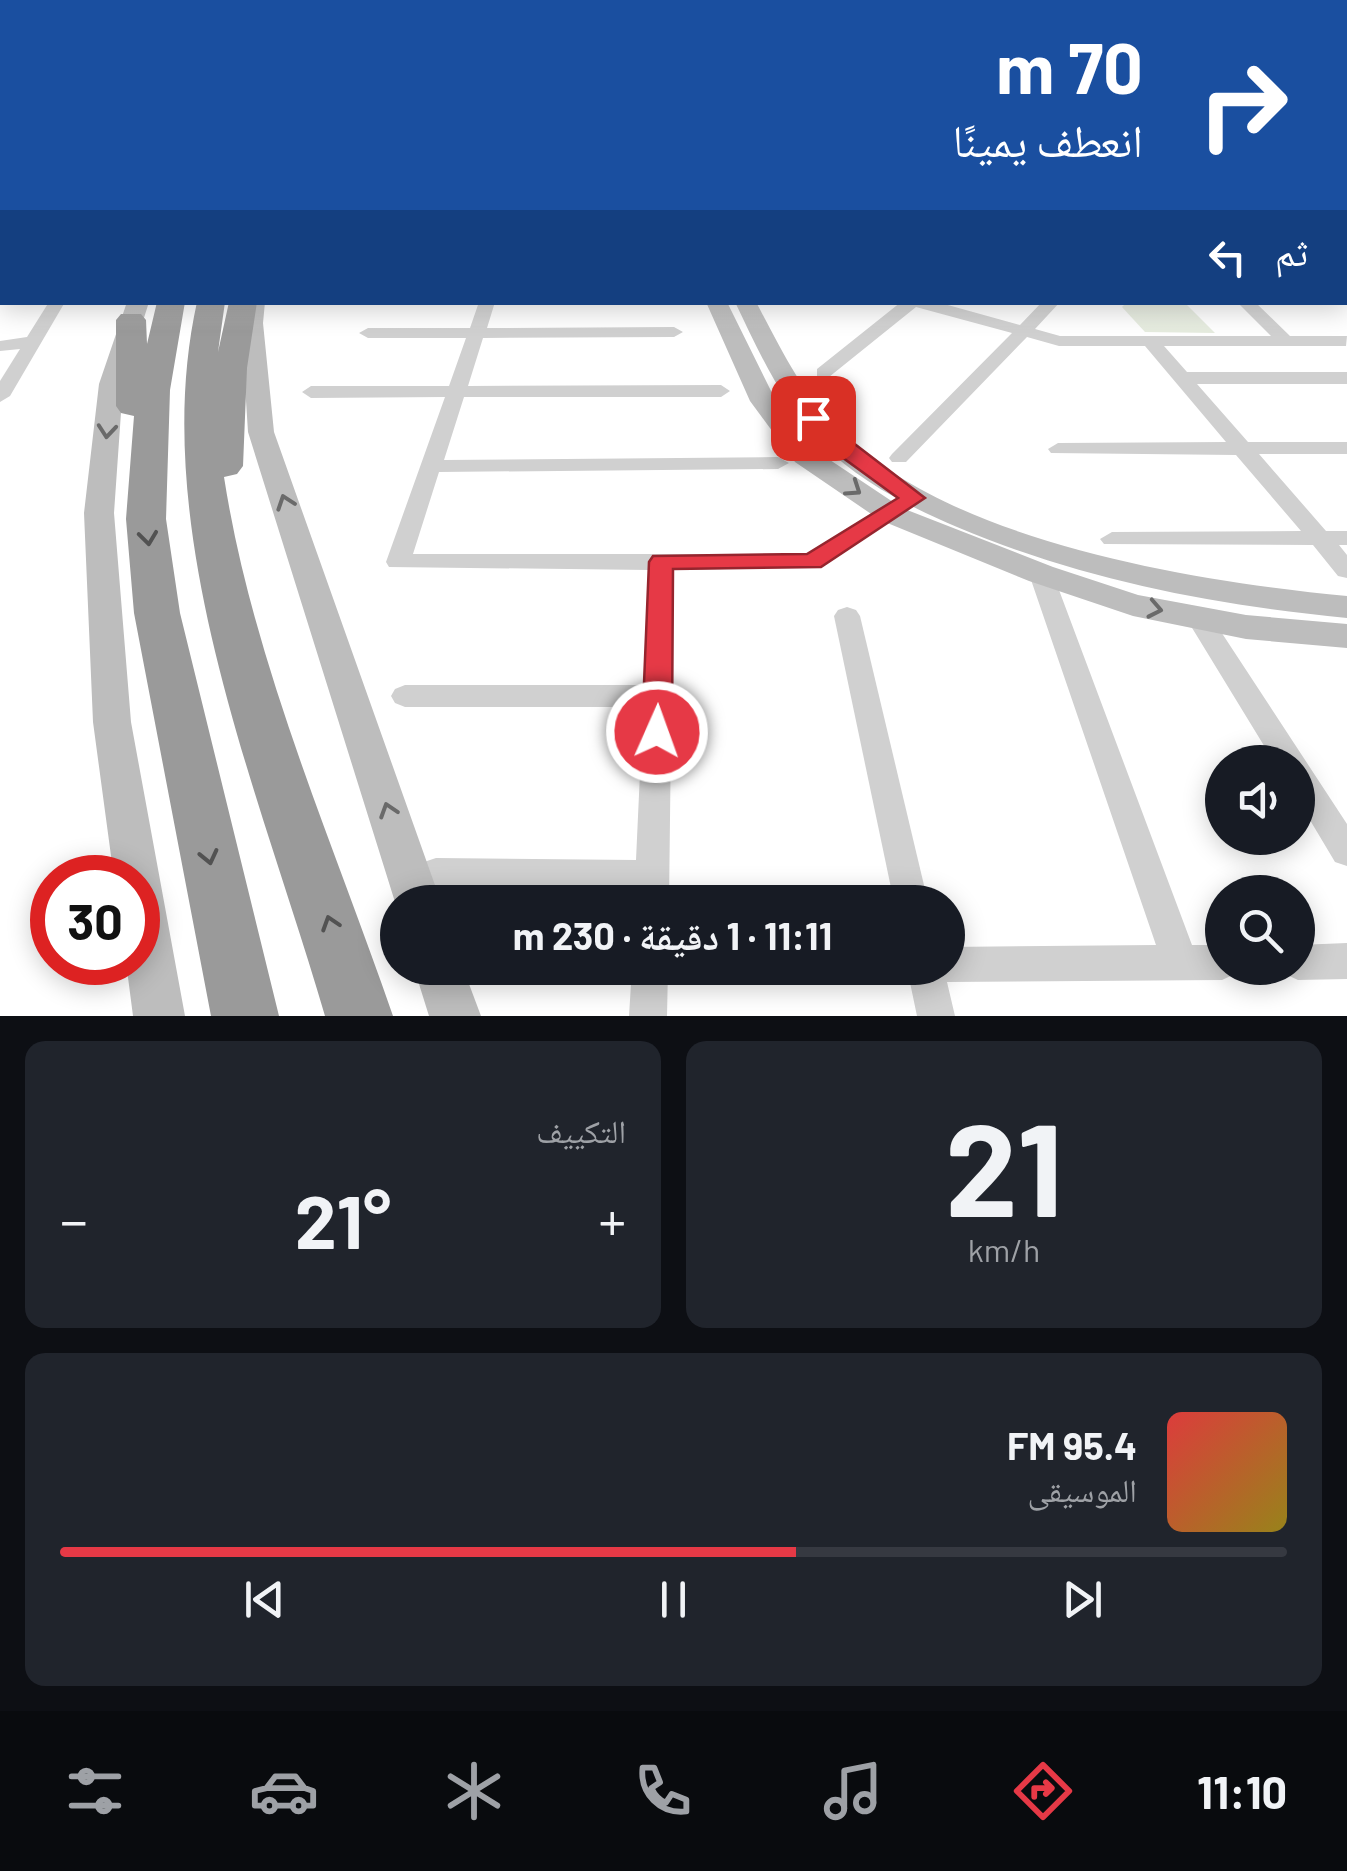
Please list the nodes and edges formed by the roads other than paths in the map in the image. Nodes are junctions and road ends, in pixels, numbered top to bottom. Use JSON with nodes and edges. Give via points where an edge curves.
{"nodes":[{"id":1,"x":55,"y":305,"type":"edge"},
{"id":2,"x":211,"y":305,"type":"edge"},
{"id":3,"x":242,"y":305,"type":"edge"},
{"id":4,"x":254,"y":305,"type":"edge"},
{"id":5,"x":486,"y":305,"type":"edge"},
{"id":6,"x":717,"y":305,"type":"edge"},
{"id":7,"x":748,"y":305,"type":"edge"},
{"id":8,"x":910,"y":305,"type":"edge"},
{"id":9,"x":925,"y":305,"type":"edge"},
{"id":10,"x":1049,"y":305,"type":"edge"},
{"id":11,"x":1248,"y":305,"type":"edge"},
{"id":12,"x":147,"y":308,"type":"edge"},
{"id":13,"x":1024,"y":331,"type":"junction"},
{"id":14,"x":477,"y":332,"type":"junction"},
{"id":15,"x":674,"y":332,"type":"dead end"},
{"id":16,"x":368,"y":333,"type":"dead end"},
{"id":17,"x":1150,"y":341,"type":"junction"},
{"id":18,"x":1286,"y":341,"type":"junction"},
{"id":19,"x":1346,"y":341,"type":"edge"},
{"id":20,"x":32,"y":342,"type":"junction"},
{"id":21,"x":0,"y":346,"type":"edge"},
{"id":22,"x":823,"y":373,"type":"dead end"},
{"id":23,"x":1182,"y":378,"type":"junction"},
{"id":24,"x":1347,"y":378,"type":"edge"},
{"id":25,"x":721,"y":391,"type":"dead end"},
{"id":26,"x":311,"y":392,"type":"dead end"},
{"id":27,"x":456,"y":392,"type":"junction"},
{"id":28,"x":0,"y":396,"type":"edge"},
{"id":29,"x":1242,"y":448,"type":"junction"},
{"id":30,"x":1347,"y":448,"type":"edge"},
{"id":31,"x":1058,"y":449,"type":"dead end"},
{"id":32,"x":899,"y":458,"type":"dead end"},
{"id":33,"x":778,"y":463,"type":"dead end"},
{"id":34,"x":431,"y":466,"type":"junction"},
{"id":35,"x":902,"y":506,"type":"junction"},
{"id":36,"x":1319,"y":538,"type":"junction"},
{"id":37,"x":1347,"y":538,"type":"edge"},
{"id":38,"x":1112,"y":539,"type":"dead end"},
{"id":39,"x":661,"y":562,"type":"junction"},
{"id":40,"x":1347,"y":570,"type":"edge"},
{"id":41,"x":224,"y":574,"type":"junction"},
{"id":42,"x":1040,"y":574,"type":"junction"},
{"id":43,"x":1347,"y":607,"type":"edge"},
{"id":44,"x":847,"y":616,"type":"dead end"},
{"id":45,"x":1199,"y":618,"type":"junction"},
{"id":46,"x":1347,"y":636,"type":"edge"},
{"id":47,"x":405,"y":696,"type":"dead end"},
{"id":48,"x":658,"y":696,"type":"junction"},
{"id":49,"x":1279,"y":745,"type":"edge"},
{"id":50,"x":1315,"y":801,"type":"edge"},
{"id":51,"x":1347,"y":852,"type":"edge"},
{"id":52,"x":133,"y":855,"type":"edge"},
{"id":53,"x":436,"y":873,"type":"dead end"},
{"id":54,"x":412,"y":885,"type":"edge"},
{"id":55,"x":598,"y":885,"type":"edge"},
{"id":56,"x":652,"y":885,"type":"edge"},
{"id":57,"x":907,"y":885,"type":"edge"},
{"id":58,"x":225,"y":928,"type":"junction"},
{"id":59,"x":1205,"y":962,"type":"edge"},
{"id":60,"x":1315,"y":962,"type":"edge"},
{"id":61,"x":1347,"y":962,"type":"edge"},
{"id":62,"x":1180,"y":963,"type":"junction"},
{"id":63,"x":965,"y":965,"type":"edge"},
{"id":64,"x":154,"y":985,"type":"edge"},
{"id":65,"x":445,"y":985,"type":"edge"},
{"id":66,"x":649,"y":985,"type":"edge"},
{"id":67,"x":929,"y":985,"type":"edge"},
{"id":68,"x":159,"y":1016,"type":"edge"},
{"id":69,"x":234,"y":1016,"type":"edge"},
{"id":70,"x":245,"y":1016,"type":"edge"},
{"id":71,"x":359,"y":1016,"type":"edge"},
{"id":72,"x":455,"y":1016,"type":"edge"},
{"id":73,"x":648,"y":1016,"type":"edge"},
{"id":74,"x":936,"y":1016,"type":"edge"}],
"edges":[{"from":1,"to":20,"type":"street"},
{"from":2,"to":41,"type":"highway","via":[[199,436]]},
{"from":3,"to":41,"type":"highway","via":[[225,445]]},
{"from":54,"to":4,"type":"main road","one_way":true,"via":[[261,432]]},
{"from":5,"to":14,"type":"street"},
{"from":6,"to":35,"type":"main road","one_way":true,"via":[[763,401],[805,456]]},
{"from":7,"to":35,"type":"main road","via":[[795,397]]},
{"from":8,"to":22,"type":"street"},
{"from":9,"to":13,"type":"street"},
{"from":10,"to":13,"type":"street"},
{"from":11,"to":18,"type":"street"},
{"from":12,"to":52,"type":"main road","one_way":true,"via":[[111,384],[100,513],[112,722]]},
{"from":12,"to":58,"type":"highway","one_way":true,"via":[[153,390],[146,520],[157,613]]},
{"from":13,"to":17,"type":"street","via":[[1059,341]]},
{"from":13,"to":32,"type":"street"},
{"from":14,"to":15,"type":"street"},
{"from":14,"to":16,"type":"street"},
{"from":14,"to":27,"type":"street"},
{"from":17,"to":18,"type":"street"},
{"from":17,"to":23,"type":"street"},
{"from":18,"to":19,"type":"street"},
{"from":20,"to":21,"type":"street"},
{"from":20,"to":28,"type":"street"},
{"from":23,"to":24,"type":"street"},
{"from":23,"to":29,"type":"street"},
{"from":25,"to":27,"type":"street"},
{"from":26,"to":27,"type":"street"},
{"from":27,"to":34,"type":"street"},
{"from":29,"to":30,"type":"street"},
{"from":29,"to":31,"type":"street"},
{"from":29,"to":36,"type":"street"},
{"from":33,"to":34,"type":"street"},
{"from":34,"to":39,"type":"street","via":[[398,562]]},
{"from":35,"to":39,"type":"street","via":[[812,562]]},
{"from":35,"to":42,"type":"main road"},
{"from":35,"to":43,"type":"main road","via":[[1133,578]]},
{"from":36,"to":37,"type":"street"},
{"from":36,"to":38,"type":"street"},
{"from":36,"to":40,"type":"street"},
{"from":39,"to":48,"type":"street"},
{"from":71,"to":41,"type":"highway","one_way":true,"via":[[242,652]]},
{"from":42,"to":45,"type":"main road","one_way":true,"via":[[1133,605]]},
{"from":42,"to":62,"type":"street"},
{"from":44,"to":57,"type":"street"},
{"from":45,"to":46,"type":"main road"},
{"from":45,"to":49,"type":"street"},
{"from":47,"to":48,"type":"street"},
{"from":48,"to":56,"type":"street"},
{"from":50,"to":51,"type":"street"},
{"from":53,"to":55,"type":"street"},
{"from":58,"to":69,"type":"highway"},
{"from":58,"to":70,"type":"highway"},
{"from":59,"to":62,"type":"street"},
{"from":60,"to":61,"type":"street"},
{"from":62,"to":63,"type":"street"},
{"from":64,"to":68,"type":"main road"},
{"from":65,"to":72,"type":"main road"},
{"from":66,"to":73,"type":"street"},
{"from":67,"to":74,"type":"street"}]}
